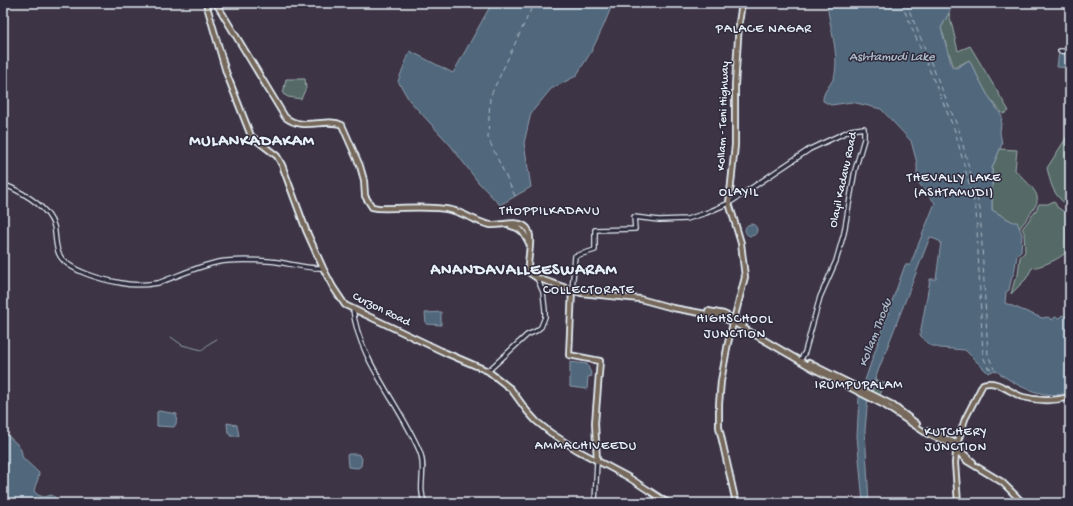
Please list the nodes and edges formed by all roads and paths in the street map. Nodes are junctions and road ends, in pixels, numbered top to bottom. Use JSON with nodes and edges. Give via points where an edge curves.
{"nodes":[{"id":1,"x":206,"y":3,"type":"edge"},
{"id":2,"x":216,"y":3,"type":"edge"},
{"id":3,"x":742,"y":3,"type":"edge"},
{"id":4,"x":1060,"y":51,"type":"dead end"},
{"id":5,"x":1070,"y":52,"type":"edge"},
{"id":6,"x":3,"y":184,"type":"edge"},
{"id":7,"x":729,"y":203,"type":"junction"},
{"id":8,"x":323,"y":268,"type":"junction"},
{"id":9,"x":537,"y":278,"type":"junction"},
{"id":10,"x":572,"y":290,"type":"junction"},
{"id":11,"x":353,"y":309,"type":"junction"},
{"id":12,"x":734,"y":320,"type":"junction"},
{"id":13,"x":801,"y":360,"type":"junction"},
{"id":14,"x":488,"y":371,"type":"junction"},
{"id":15,"x":843,"y":382,"type":"junction"},
{"id":16,"x":1070,"y":397,"type":"edge"},
{"id":17,"x":960,"y":436,"type":"junction"},
{"id":18,"x":948,"y":439,"type":"junction"},
{"id":19,"x":957,"y":447,"type":"junction"},
{"id":20,"x":964,"y":454,"type":"junction"},
{"id":21,"x":597,"y":461,"type":"junction"},
{"id":22,"x":425,"y":503,"type":"edge"},
{"id":23,"x":595,"y":503,"type":"edge"},
{"id":24,"x":668,"y":503,"type":"edge"},
{"id":25,"x":736,"y":503,"type":"edge"},
{"id":26,"x":958,"y":503,"type":"edge"},
{"id":27,"x":1023,"y":503,"type":"edge"},
{"id":28,"x":1026,"y":503,"type":"edge"}],
"edges":[{"from":1,"to":8,"type":"main road","name":"Curzon Road","via":[[226,72],[251,136],[280,160]]},
{"from":2,"to":9,"type":"main road","via":[[288,120],[300,124],[342,125],[360,166],[365,196],[372,207],[449,209],[487,224],[525,226],[529,232],[530,245],[528,270]]},
{"from":3,"to":7,"type":"main road","name":"Kollam - Teni Highway","via":[[735,86],[735,145]]},
{"from":4,"to":5,"type":"street"},
{"from":6,"to":8,"type":"street","via":[[21,192],[41,207],[51,220],[59,254],[66,264],[76,271],[121,284],[158,283],[227,261],[269,261],[314,269]]},
{"from":7,"to":10,"type":"street","via":[[687,219],[634,218],[635,229],[595,230],[595,250],[575,256]]},
{"from":7,"to":12,"type":"main road","name":"Kollam - Teni Highway","via":[[741,243],[745,270]]},
{"from":7,"to":13,"type":"street","name":"Olayil Kadavu Road","via":[[810,149],[851,130],[865,128],[844,233],[836,261],[820,297]]},
{"from":8,"to":11,"type":"main road","name":"Curzon Road","via":[[344,305]]},
{"from":9,"to":10,"type":"main road"},
{"from":9,"to":14,"type":"street","via":[[543,292],[545,310],[541,327],[527,335]]},
{"from":10,"to":12,"type":"main road","via":[[633,295],[686,308],[716,312]]},
{"from":10,"to":21,"type":"main road","via":[[569,355],[600,361],[595,423]]},
{"from":11,"to":14,"type":"main road","name":"Curzon Road"},
{"from":11,"to":22,"type":"street","via":[[366,353],[420,452]]},
{"from":12,"to":13,"type":"main road"},
{"from":12,"to":25,"type":"main road","name":"Kollam - Teni Highway","via":[[719,404],[719,427]]},
{"from":13,"to":15,"type":"main road"},
{"from":14,"to":21,"type":"main road","name":"Curzon Road","via":[[511,389],[536,421]]},
{"from":15,"to":18,"type":"main road","via":[[891,404],[922,428]]},
{"from":15,"to":19,"type":"main road","via":[[926,433]]},
{"from":16,"to":17,"type":"main road","via":[[1046,400],[1025,397],[998,384],[983,384],[965,419]]},
{"from":17,"to":18,"type":"main road"},
{"from":17,"to":19,"type":"main road"},
{"from":17,"to":20,"type":"main road"},
{"from":18,"to":19,"type":"main road"},
{"from":19,"to":20,"type":"main road"},
{"from":19,"to":26,"type":"main road","via":[[955,463]]},
{"from":19,"to":27,"type":"main road","via":[[967,461],[1007,486]]},
{"from":20,"to":28,"type":"main road","via":[[1006,481]]},
{"from":21,"to":23,"type":"street"},
{"from":21,"to":24,"type":"main road","name":"Curzon Road","via":[[628,477]]}]}
